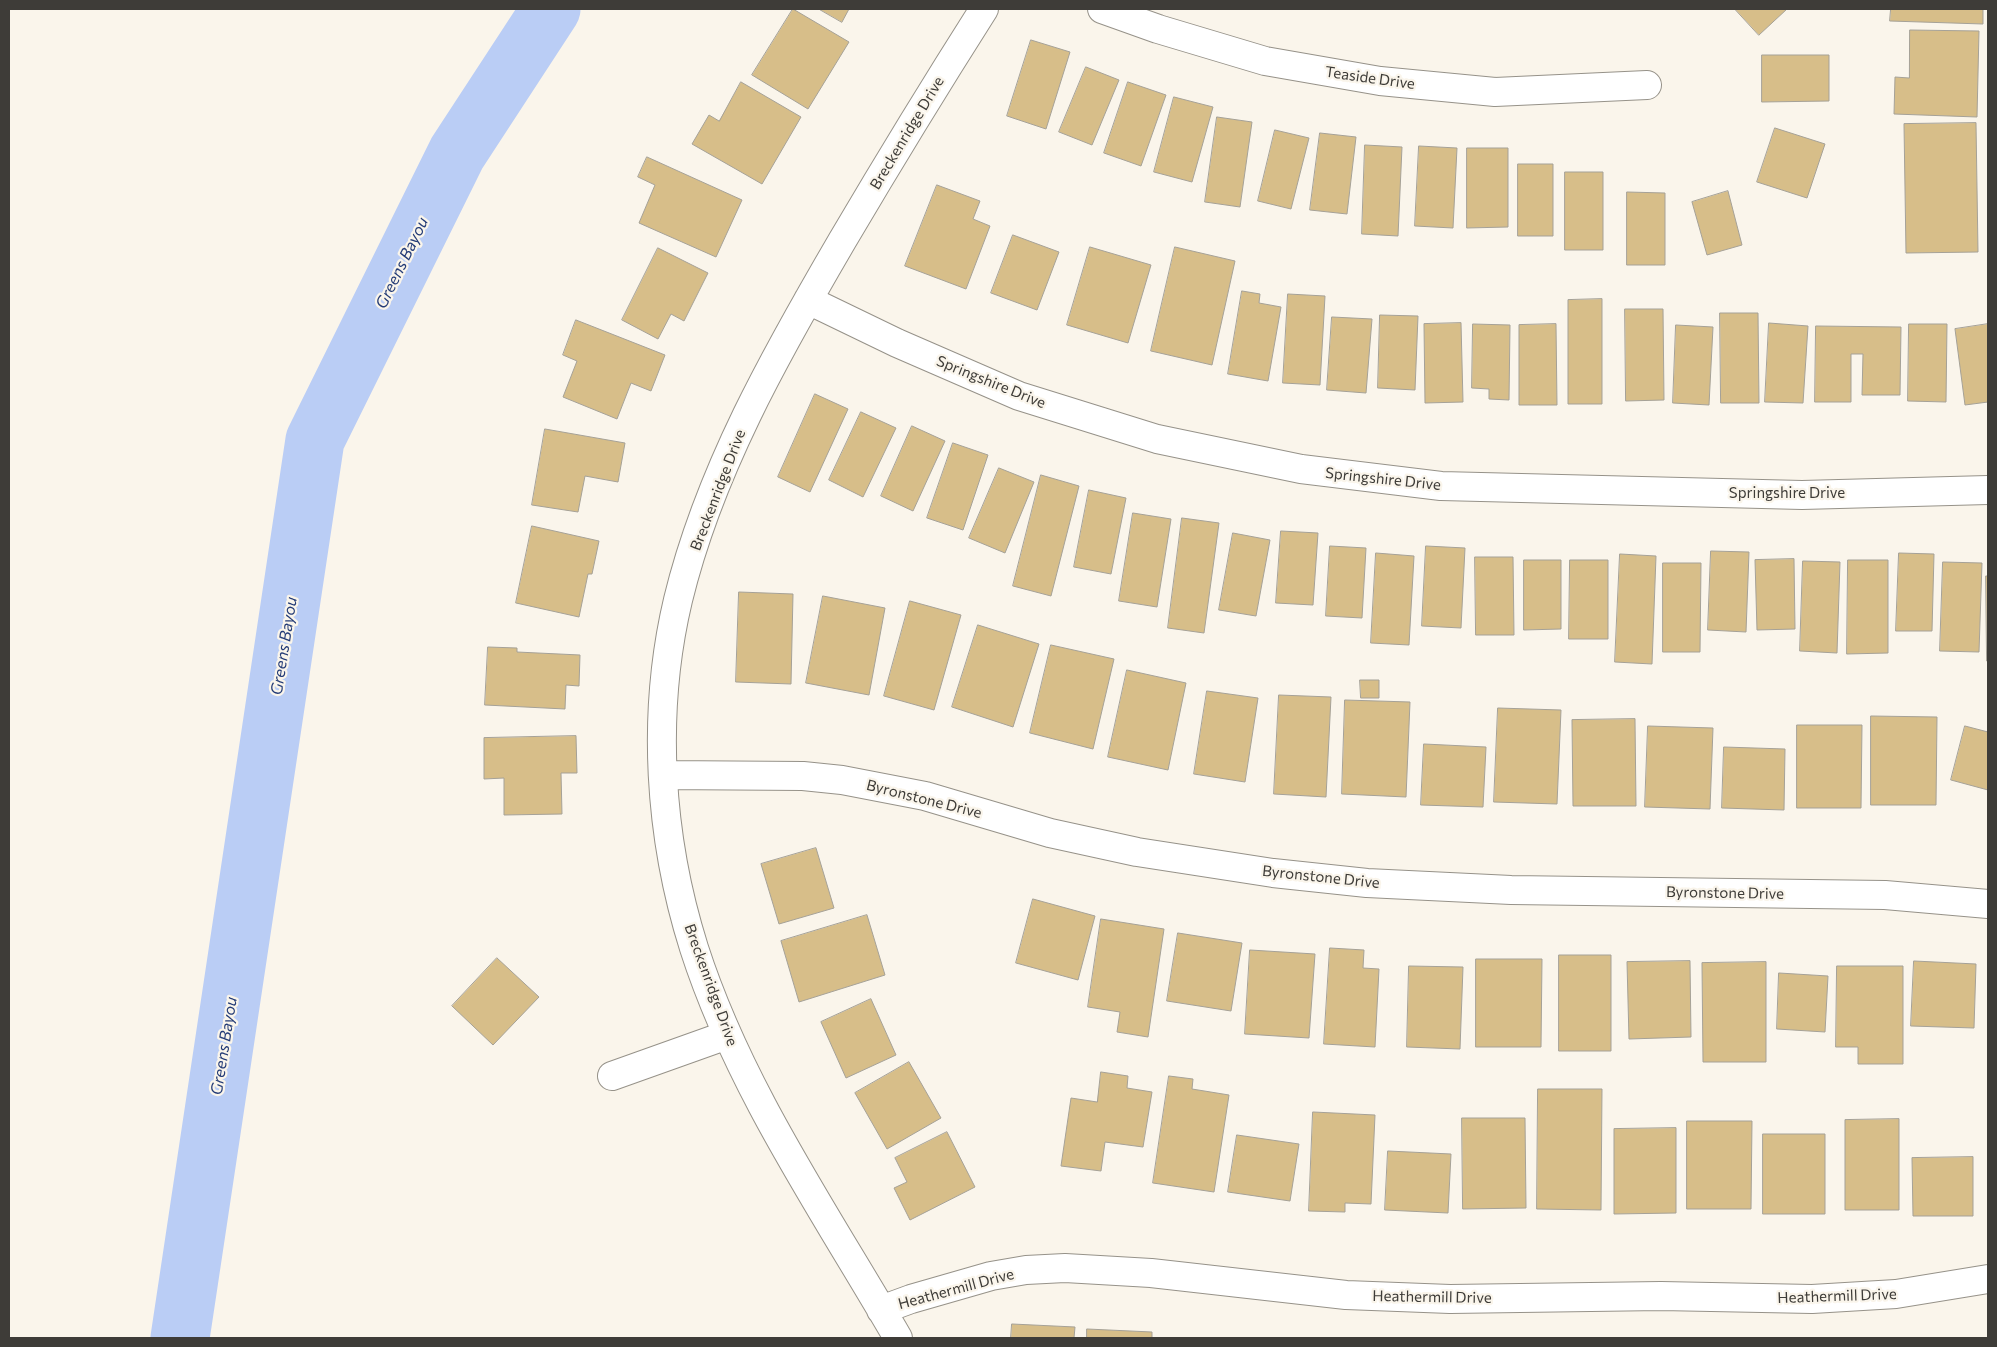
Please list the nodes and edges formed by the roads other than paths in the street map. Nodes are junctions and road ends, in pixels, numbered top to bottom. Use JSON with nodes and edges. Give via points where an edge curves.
{"nodes":[{"id":1,"x":984,"y":9,"type":"edge"},
{"id":2,"x":1102,"y":9,"type":"edge"},
{"id":3,"x":1647,"y":85,"type":"dead end"},
{"id":4,"x":808,"y":300,"type":"junction"},
{"id":5,"x":1988,"y":490,"type":"edge"},
{"id":6,"x":663,"y":776,"type":"junction"},
{"id":7,"x":1988,"y":904,"type":"edge"},
{"id":8,"x":727,"y":1035,"type":"junction"},
{"id":9,"x":612,"y":1076,"type":"dead end"},
{"id":10,"x":1988,"y":1279,"type":"edge"},
{"id":11,"x":881,"y":1310,"type":"junction"},
{"id":12,"x":898,"y":1338,"type":"edge"}],
"edges":[{"from":1,"to":4,"type":"street","name":"Breckenridge Drive"},
{"from":2,"to":3,"type":"street","name":"Teaside Drive","via":[[1266,61],[1380,81],[1495,92]]},
{"from":4,"to":5,"type":"street","name":"Springshire Drive","via":[[1019,396],[1157,439],[1301,469],[1441,486],[1802,495]]},
{"from":4,"to":6,"type":"street","name":"Breckenridge Drive","via":[[781,346],[734,442],[700,529],[678,601],[666,674]]},
{"from":6,"to":7,"type":"street","name":"Byronstone Drive","via":[[794,775],[842,780],[924,796],[1050,832],[1137,852],[1273,874],[1511,890],[1885,895]]},
{"from":6,"to":8,"type":"street","name":"Breckenridge Drive","via":[[676,880],[695,949]]},
{"from":8,"to":9,"type":"street"},
{"from":8,"to":11,"type":"street","name":"Breckenridge Drive","via":[[776,1132]]},
{"from":10,"to":11,"type":"street","name":"Heathermill Drive","via":[[1896,1294],[1812,1299],[1661,1296],[1450,1299],[1346,1295],[1151,1273],[1064,1268],[991,1276]]},
{"from":11,"to":12,"type":"street","name":"Breckenridge Drive"}]}
